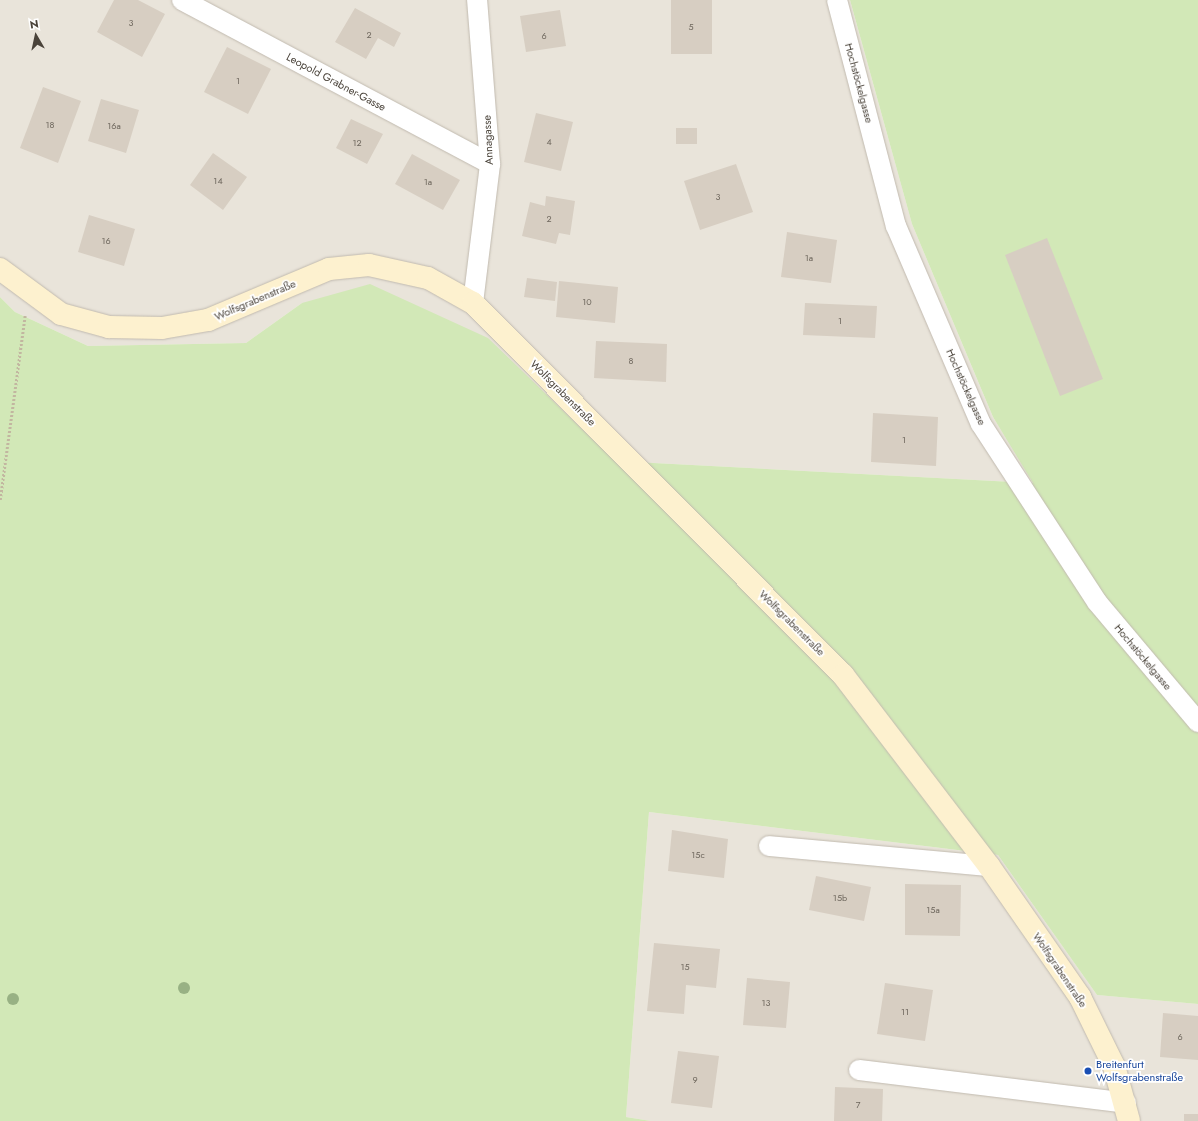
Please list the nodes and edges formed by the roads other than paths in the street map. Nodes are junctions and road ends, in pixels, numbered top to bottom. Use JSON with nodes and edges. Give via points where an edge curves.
{"nodes":[{"id":1,"x":182,"y":0,"type":"edge"},
{"id":2,"x":477,"y":0,"type":"edge"},
{"id":3,"x":837,"y":0,"type":"edge"},
{"id":4,"x":490,"y":164,"type":"junction"},
{"id":5,"x":0,"y":269,"type":"edge"},
{"id":6,"x":474,"y":303,"type":"junction"},
{"id":7,"x":1198,"y":722,"type":"edge"},
{"id":8,"x":769,"y":846,"type":"dead end"},
{"id":9,"x":989,"y":866,"type":"junction"},
{"id":10,"x":859,"y":1070,"type":"dead end"},
{"id":11,"x":1127,"y":1112,"type":"edge"}],
"edges":[{"from":1,"to":4,"type":"street","name":"Leopold Grabner-Gasse"},
{"from":2,"to":4,"type":"street","name":"Annagasse"},
{"from":3,"to":7,"type":"street","name":"Hochstöckelgasse","via":[[896,226],[981,424],[1097,602]]},
{"from":4,"to":6,"type":"street","name":"Annagasse"},
{"from":5,"to":6,"type":"main road","name":"Wolfsgrabenstraße","via":[[30,295],[61,314],[109,327],[162,328],[208,320],[329,269],[369,265],[428,278]]},
{"from":6,"to":9,"type":"main road","name":"Wolfsgrabenstraße","via":[[844,675]]},
{"from":8,"to":9,"type":"street"},
{"from":9,"to":11,"type":"main road","name":"Wolfsgrabenstraße","via":[[1080,997],[1107,1050]]},
{"from":10,"to":11,"type":"street","name":"Wolfsgrabenstraße"}]}
